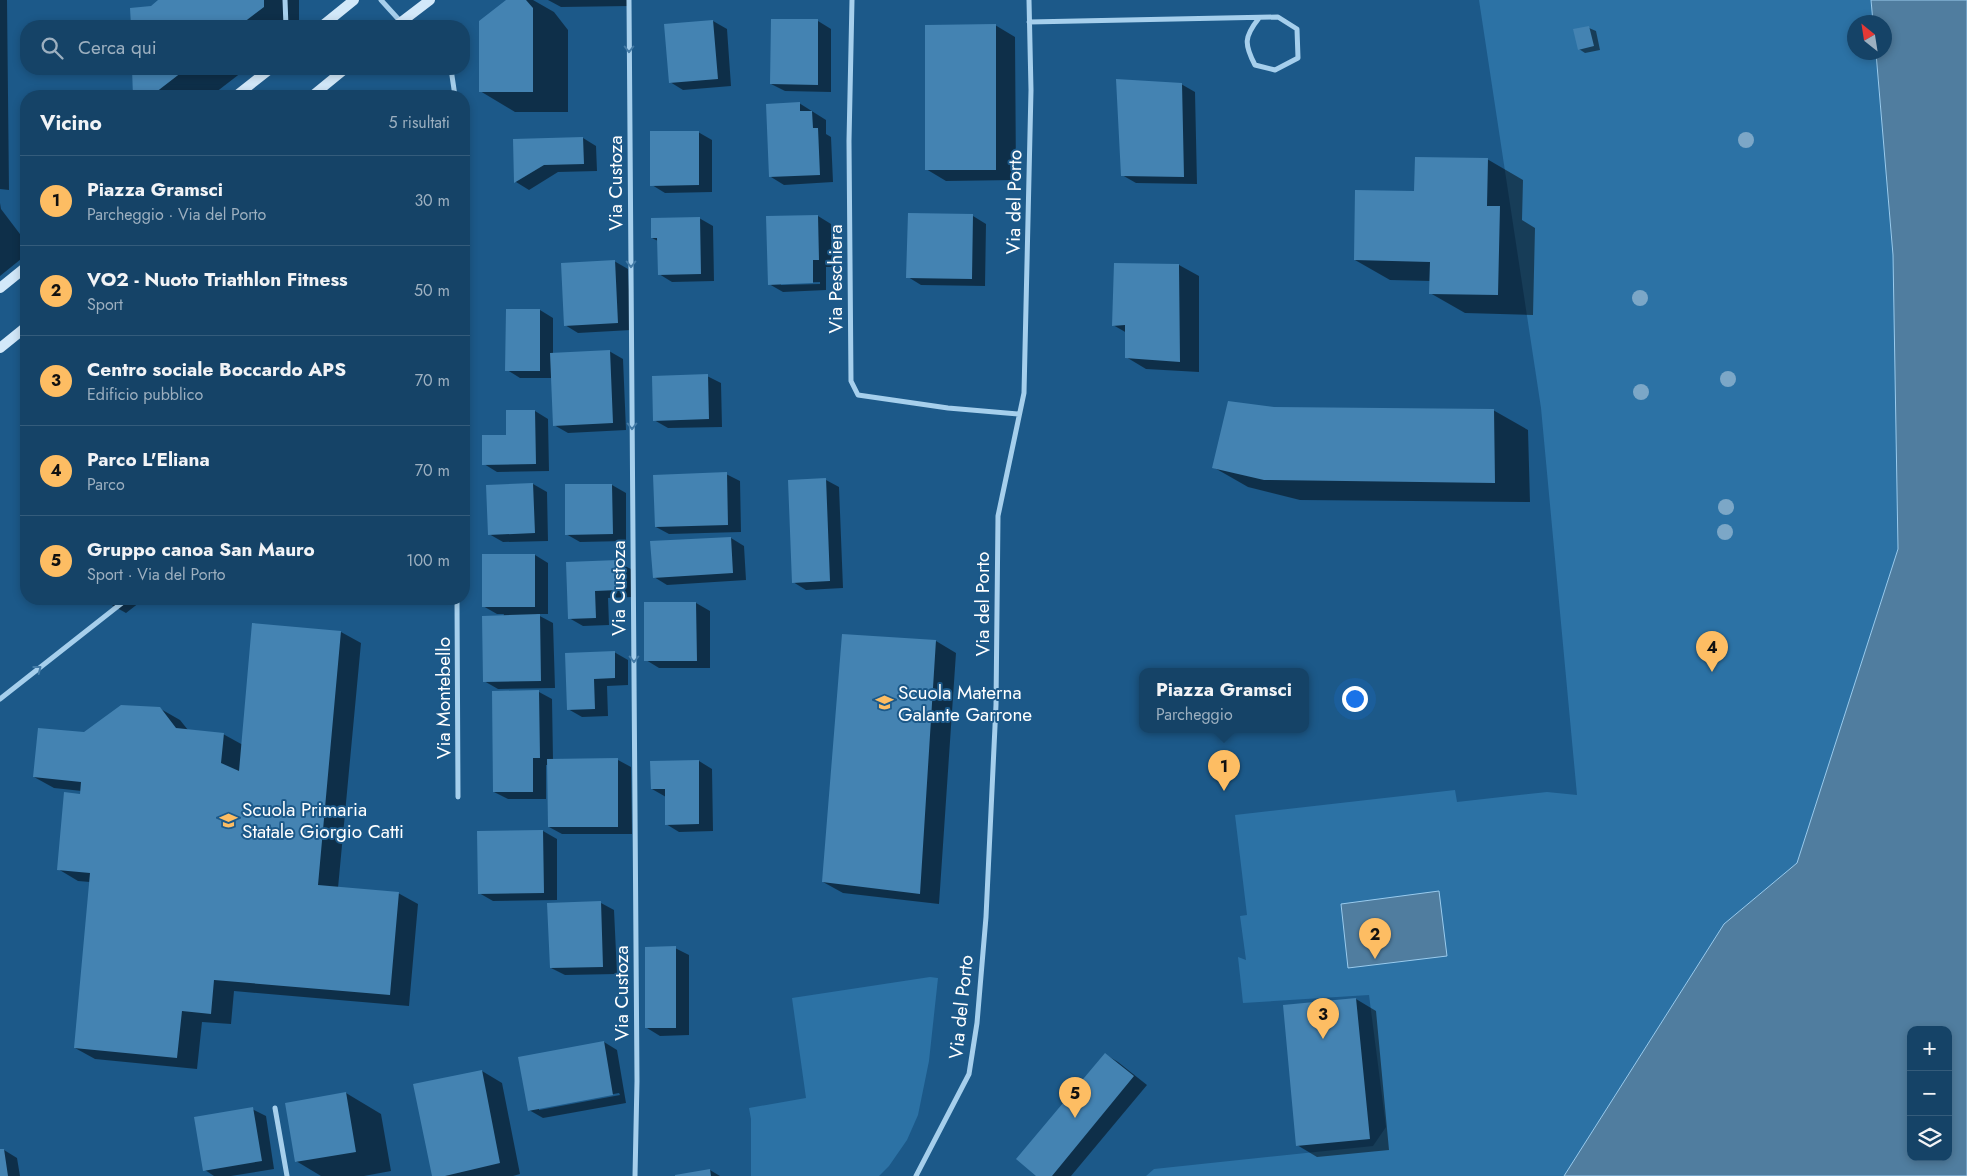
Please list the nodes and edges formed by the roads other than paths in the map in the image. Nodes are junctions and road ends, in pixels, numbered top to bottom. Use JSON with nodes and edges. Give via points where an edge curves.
{"nodes":[{"id":1,"x":285,"y":0,"type":"edge"},
{"id":2,"x":354,"y":0,"type":"edge"},
{"id":3,"x":381,"y":0,"type":"edge"},
{"id":4,"x":430,"y":0,"type":"edge"},
{"id":5,"x":629,"y":0,"type":"edge"},
{"id":6,"x":852,"y":0,"type":"edge"},
{"id":7,"x":1029,"y":0,"type":"edge"},
{"id":8,"x":1259,"y":18,"type":"junction"},
{"id":9,"x":286,"y":20,"type":"edge"},
{"id":10,"x":329,"y":20,"type":"edge"},
{"id":11,"x":396,"y":20,"type":"edge"},
{"id":12,"x":404,"y":20,"type":"edge"},
{"id":13,"x":1029,"y":22,"type":"junction"},
{"id":14,"x":262,"y":75,"type":"edge"},
{"id":15,"x":338,"y":75,"type":"edge"},
{"id":16,"x":452,"y":75,"type":"edge"},
{"id":17,"x":244,"y":90,"type":"edge"},
{"id":18,"x":319,"y":90,"type":"edge"},
{"id":19,"x":455,"y":90,"type":"edge"},
{"id":20,"x":20,"y":272,"type":"edge"},
{"id":21,"x":0,"y":288,"type":"edge"},
{"id":22,"x":20,"y":332,"type":"edge"},
{"id":23,"x":0,"y":348,"type":"edge"},
{"id":24,"x":1019,"y":414,"type":"junction"},
{"id":25,"x":119,"y":605,"type":"edge"},
{"id":26,"x":457,"y":605,"type":"edge"},
{"id":27,"x":0,"y":700,"type":"edge"},
{"id":28,"x":458,"y":797,"type":"dead end"},
{"id":29,"x":275,"y":1108,"type":"dead end"},
{"id":30,"x":287,"y":1176,"type":"edge"},
{"id":31,"x":635,"y":1176,"type":"edge"},
{"id":32,"x":916,"y":1176,"type":"edge"}],
"edges":[{"from":1,"to":9,"type":"street"},
{"from":2,"to":10,"type":"main road"},
{"from":3,"to":11,"type":"street"},
{"from":4,"to":12,"type":"main road"},
{"from":5,"to":31,"type":"street","name":"Via Custoza","one_way":true},
{"from":6,"to":24,"type":"street","name":"Via Peschiera","via":[[849,141],[851,381],[858,395]]},
{"from":7,"to":13,"type":"street","name":"Via del Porto"},
{"from":8,"to":8,"type":"street","via":[[1278,17],[1297,29],[1298,58],[1275,70],[1255,65],[1246,48],[1248,31]]},
{"from":8,"to":13,"type":"street"},
{"from":13,"to":24,"type":"street","name":"Via del Porto","via":[[1031,90],[1024,393]]},
{"from":14,"to":17,"type":"main road"},
{"from":15,"to":18,"type":"main road"},
{"from":16,"to":19,"type":"street"},
{"from":20,"to":21,"type":"main road"},
{"from":22,"to":23,"type":"main road"},
{"from":24,"to":32,"type":"street","name":"Via del Porto","via":[[998,516],[996,705],[986,917],[977,1023],[969,1074]]},
{"from":27,"to":25,"type":"street","one_way":true},
{"from":26,"to":28,"type":"street","name":"Via Montebello"},
{"from":29,"to":30,"type":"street"}]}
